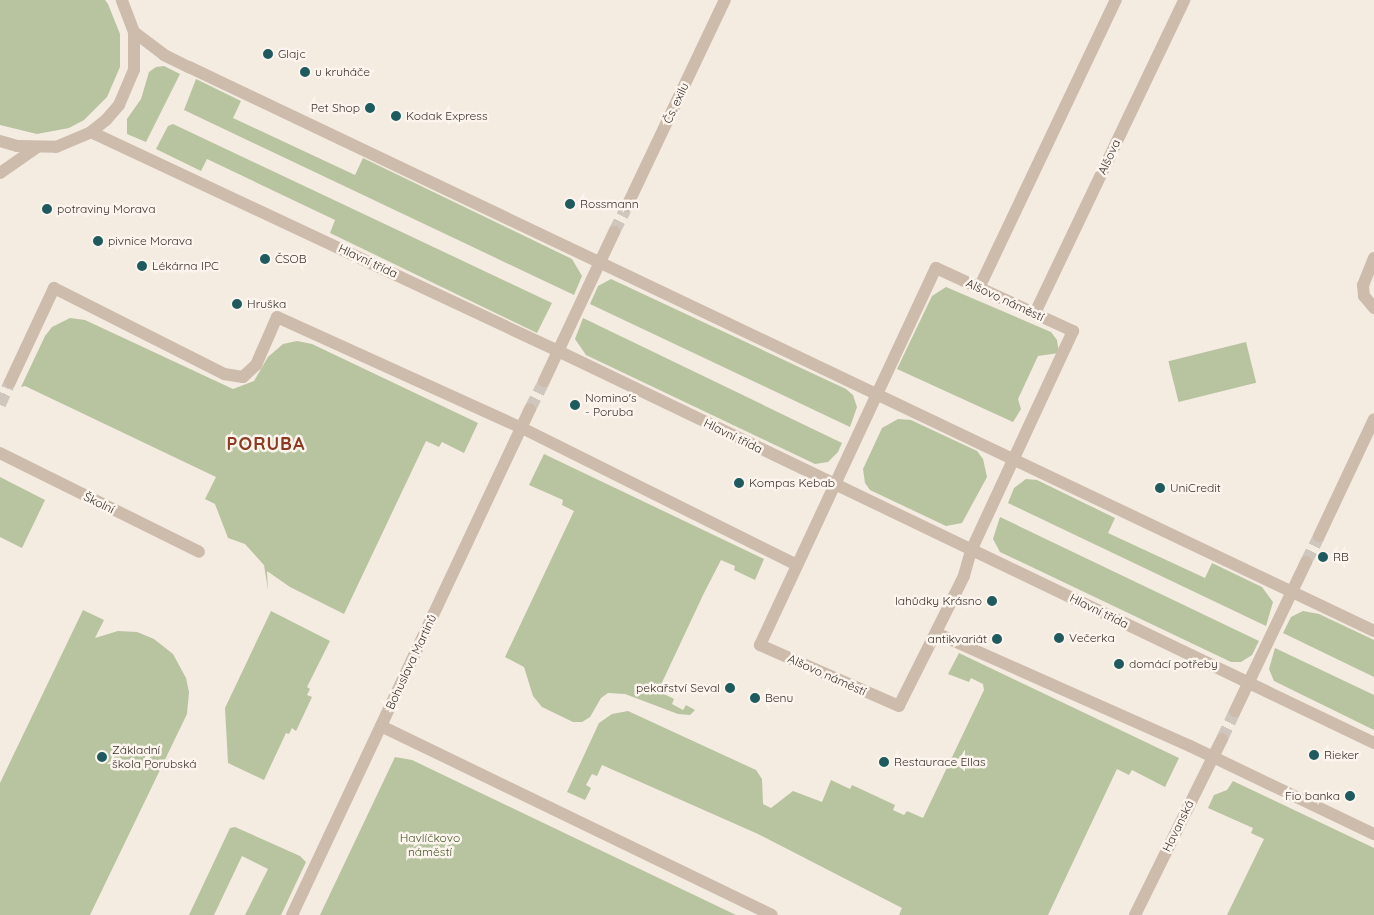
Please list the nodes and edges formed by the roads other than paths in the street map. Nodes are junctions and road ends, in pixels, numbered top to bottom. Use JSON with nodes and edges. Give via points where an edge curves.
{"nodes":[{"id":1,"x":122,"y":0,"type":"edge"},
{"id":2,"x":725,"y":0,"type":"edge"},
{"id":3,"x":1116,"y":0,"type":"edge"},
{"id":4,"x":1184,"y":0,"type":"edge"},
{"id":5,"x":134,"y":32,"type":"junction"},
{"id":6,"x":91,"y":132,"type":"junction"},
{"id":7,"x":0,"y":141,"type":"edge"},
{"id":8,"x":36,"y":148,"type":"junction"},
{"id":9,"x":0,"y":173,"type":"edge"},
{"id":10,"x":627,"y":206,"type":"tunnel mouth"},
{"id":11,"x":614,"y":232,"type":"tunnel mouth"},
{"id":12,"x":1374,"y":258,"type":"edge"},
{"id":13,"x":600,"y":263,"type":"junction"},
{"id":14,"x":979,"y":288,"type":"junction"},
{"id":15,"x":1374,"y":308,"type":"edge"},
{"id":16,"x":1034,"y":314,"type":"junction"},
{"id":17,"x":558,"y":351,"type":"junction"},
{"id":18,"x":10,"y":382,"type":"tunnel mouth"},
{"id":19,"x":544,"y":382,"type":"tunnel mouth"},
{"id":20,"x":877,"y":395,"type":"junction"},
{"id":21,"x":530,"y":409,"type":"tunnel mouth"},
{"id":22,"x":1374,"y":419,"type":"edge"},
{"id":23,"x":522,"y":428,"type":"junction"},
{"id":24,"x":0,"y":453,"type":"edge"},
{"id":25,"x":1014,"y":460,"type":"junction"},
{"id":26,"x":834,"y":485,"type":"junction"},
{"id":27,"x":1319,"y":536,"type":"tunnel mouth"},
{"id":28,"x":971,"y":551,"type":"junction"},
{"id":29,"x":199,"y":552,"type":"dead end"},
{"id":30,"x":1306,"y":562,"type":"tunnel mouth"},
{"id":31,"x":798,"y":565,"type":"junction"},
{"id":32,"x":1292,"y":592,"type":"junction"},
{"id":33,"x":1374,"y":631,"type":"edge"},
{"id":34,"x":936,"y":633,"type":"junction"},
{"id":35,"x":1249,"y":683,"type":"junction"},
{"id":36,"x":1235,"y":711,"type":"tunnel mouth"},
{"id":37,"x":381,"y":726,"type":"junction"},
{"id":38,"x":1222,"y":739,"type":"tunnel mouth"},
{"id":39,"x":1374,"y":743,"type":"edge"},
{"id":40,"x":1213,"y":756,"type":"junction"},
{"id":41,"x":1374,"y":834,"type":"edge"},
{"id":42,"x":292,"y":915,"type":"edge"},
{"id":43,"x":772,"y":915,"type":"edge"},
{"id":44,"x":1135,"y":915,"type":"edge"}],
"edges":[{"from":1,"to":5,"type":"street"},
{"from":2,"to":10,"type":"street","name":"Čs. exilu"},
{"from":3,"to":14,"type":"street"},
{"from":4,"to":16,"type":"street","name":"Alšova"},
{"from":5,"to":6,"type":"street","via":[[134,70],[128,88],[119,105]]},
{"from":5,"to":13,"type":"street","via":[[164,55]]},
{"from":6,"to":8,"type":"street","via":[[74,141]]},
{"from":6,"to":17,"type":"street","name":"Hlavní třída"},
{"from":7,"to":8,"type":"street"},
{"from":8,"to":9,"type":"street"},
{"from":11,"to":13,"type":"street"},
{"from":12,"to":15,"type":"street","via":[[1363,284],[1364,296]]},
{"from":13,"to":17,"type":"street"},
{"from":13,"to":20,"type":"street"},
{"from":14,"to":16,"type":"street","name":"Alšovo náměstí"},
{"from":14,"to":20,"type":"street","name":"Alšovo náměstí","via":[[936,268]]},
{"from":16,"to":25,"type":"street","name":"Alšovo náměstí","via":[[1073,331]]},
{"from":17,"to":19,"type":"street"},
{"from":17,"to":26,"type":"street","name":"Hlavní třída"},
{"from":18,"to":23,"type":"street","via":[[54,288],[224,374],[243,376],[256,365],[277,318]]},
{"from":20,"to":25,"type":"street"},
{"from":20,"to":26,"type":"street","name":"Alšovo náměstí"},
{"from":21,"to":23,"type":"street","name":"Bohuslava Martinů"},
{"from":22,"to":27,"type":"street"},
{"from":23,"to":31,"type":"street"},
{"from":23,"to":37,"type":"street","name":"Bohuslava Martinů"},
{"from":24,"to":29,"type":"street","name":"Školní"},
{"from":25,"to":28,"type":"street","name":"Alšovo náměstí"},
{"from":25,"to":32,"type":"street"},
{"from":26,"to":28,"type":"street","name":"Hlavní třída"},
{"from":26,"to":31,"type":"street","name":"Alšovo náměstí"},
{"from":28,"to":34,"type":"street","name":"Alšovo náměstí","via":[[964,576]]},
{"from":28,"to":35,"type":"street","name":"Hlavní třída"},
{"from":30,"to":32,"type":"street"},
{"from":31,"to":34,"type":"street","name":"Alšovo náměstí","via":[[760,645],[899,706]]},
{"from":32,"to":33,"type":"street"},
{"from":32,"to":35,"type":"street"},
{"from":34,"to":40,"type":"street"},
{"from":35,"to":36,"type":"street"},
{"from":35,"to":39,"type":"street","name":"Hlavní třída"},
{"from":37,"to":42,"type":"street","name":"Bohuslava Martinů"},
{"from":37,"to":43,"type":"street"},
{"from":38,"to":40,"type":"street","name":"Havanská"},
{"from":40,"to":41,"type":"street"},
{"from":40,"to":44,"type":"street","name":"Havanská"}]}
